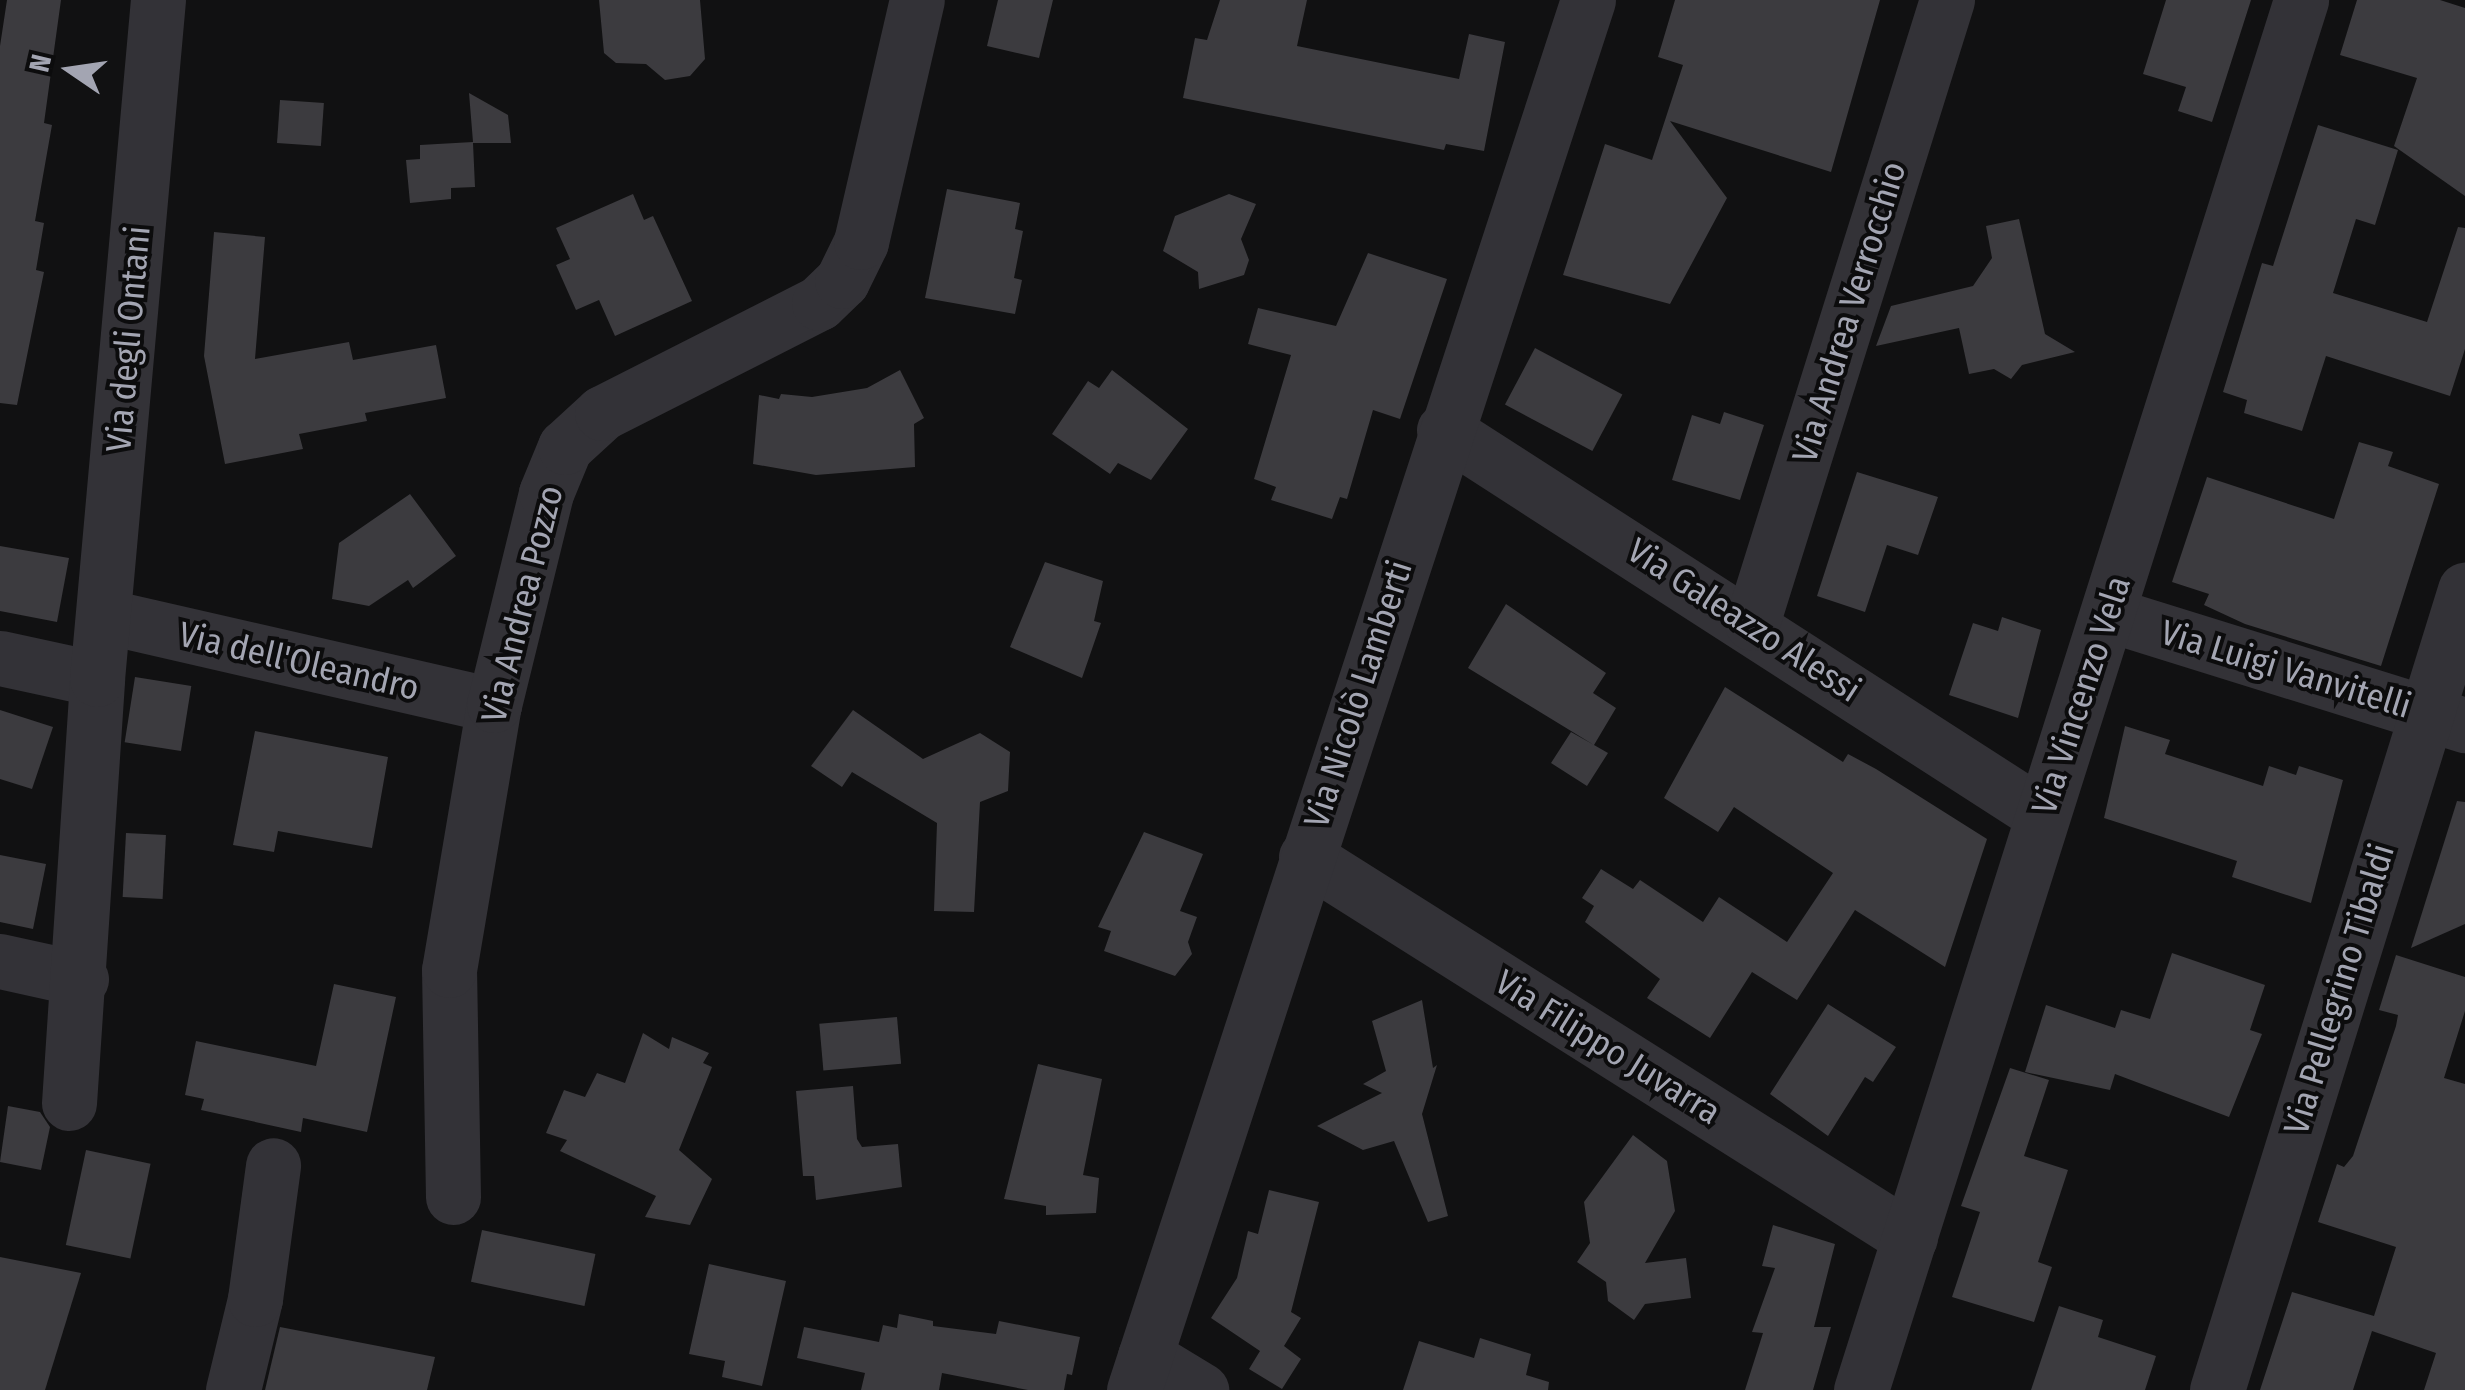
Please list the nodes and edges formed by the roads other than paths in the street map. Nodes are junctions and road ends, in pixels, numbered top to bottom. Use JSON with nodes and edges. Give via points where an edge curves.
{"nodes":[{"id":1,"x":158,"y":0,"type":"edge"},
{"id":2,"x":918,"y":0,"type":"edge"},
{"id":3,"x":1588,"y":0,"type":"edge"},
{"id":4,"x":1947,"y":0,"type":"edge"},
{"id":5,"x":2301,"y":0,"type":"edge"},
{"id":6,"x":1444,"y":430,"type":"junction"},
{"id":7,"x":2465,"y":590,"type":"edge"},
{"id":8,"x":2108,"y":614,"type":"junction"},
{"id":9,"x":104,"y":616,"type":"junction"},
{"id":10,"x":1752,"y":623,"type":"junction"},
{"id":11,"x":0,"y":658,"type":"edge"},
{"id":12,"x":98,"y":679,"type":"junction"},
{"id":13,"x":494,"y":705,"type":"junction"},
{"id":14,"x":2445,"y":718,"type":"edge"},
{"id":15,"x":2042,"y":815,"type":"junction"},
{"id":16,"x":1306,"y":856,"type":"junction"},
{"id":17,"x":0,"y":960,"type":"edge"},
{"id":18,"x":81,"y":979,"type":"junction"},
{"id":19,"x":69,"y":1103,"type":"dead end"},
{"id":20,"x":273,"y":1165,"type":"dead end"},
{"id":21,"x":454,"y":1197,"type":"dead end"},
{"id":22,"x":1910,"y":1238,"type":"junction"},
{"id":23,"x":1140,"y":1373,"type":"edge"},
{"id":24,"x":233,"y":1390,"type":"edge"},
{"id":25,"x":1201,"y":1390,"type":"edge"},
{"id":26,"x":1861,"y":1390,"type":"edge"},
{"id":27,"x":2217,"y":1390,"type":"edge"}],
"edges":[{"from":1,"to":9,"type":"street","name":"Via degli Ontani"},
{"from":2,"to":13,"type":"street","name":"Via Andrea Pozzo","via":[[862,242],[842,282],[819,304],[602,413],[565,447],[546,493]]},
{"from":3,"to":6,"type":"street","name":"Via Nicolò Lamberti"},
{"from":4,"to":10,"type":"street","name":"Via Andrea Verrocchio"},
{"from":5,"to":8,"type":"street","name":"Via Vincenzo Vela"},
{"from":6,"to":10,"type":"street","name":"Via Galeazzo Alessi"},
{"from":6,"to":16,"type":"street","name":"Via Nicolò Lamberti"},
{"from":7,"to":14,"type":"street","name":"Via Pellegrino Tibaldi"},
{"from":8,"to":14,"type":"street","name":"Via Luigi Vanvitelli"},
{"from":8,"to":15,"type":"street","name":"Via Vincenzo Vela"},
{"from":9,"to":12,"type":"street","name":"Via degli Ontani"},
{"from":9,"to":13,"type":"street","name":"Via dell'Oleandro"},
{"from":10,"to":15,"type":"street","name":"Via Galeazzo Alessi"},
{"from":11,"to":12,"type":"street"},
{"from":12,"to":18,"type":"street","name":"Via degli Ontani"},
{"from":13,"to":21,"type":"street","name":"Via Andrea Pozzo","via":[[449,970]]},
{"from":14,"to":27,"type":"street","name":"Via Pellegrino Tibaldi"},
{"from":15,"to":22,"type":"street","name":"Via Vincenzo Vela"},
{"from":16,"to":22,"type":"street","name":"Via Filippo Juvarra"},
{"from":16,"to":23,"type":"street","name":"Via Nicolò Lamberti"},
{"from":17,"to":18,"type":"street"},
{"from":18,"to":19,"type":"street","name":"Via degli Ontani"},
{"from":20,"to":24,"type":"street","via":[[255,1299]]},
{"from":22,"to":26,"type":"street","name":"Via Vincenzo Vela"},
{"from":23,"to":25,"type":"street"}]}
